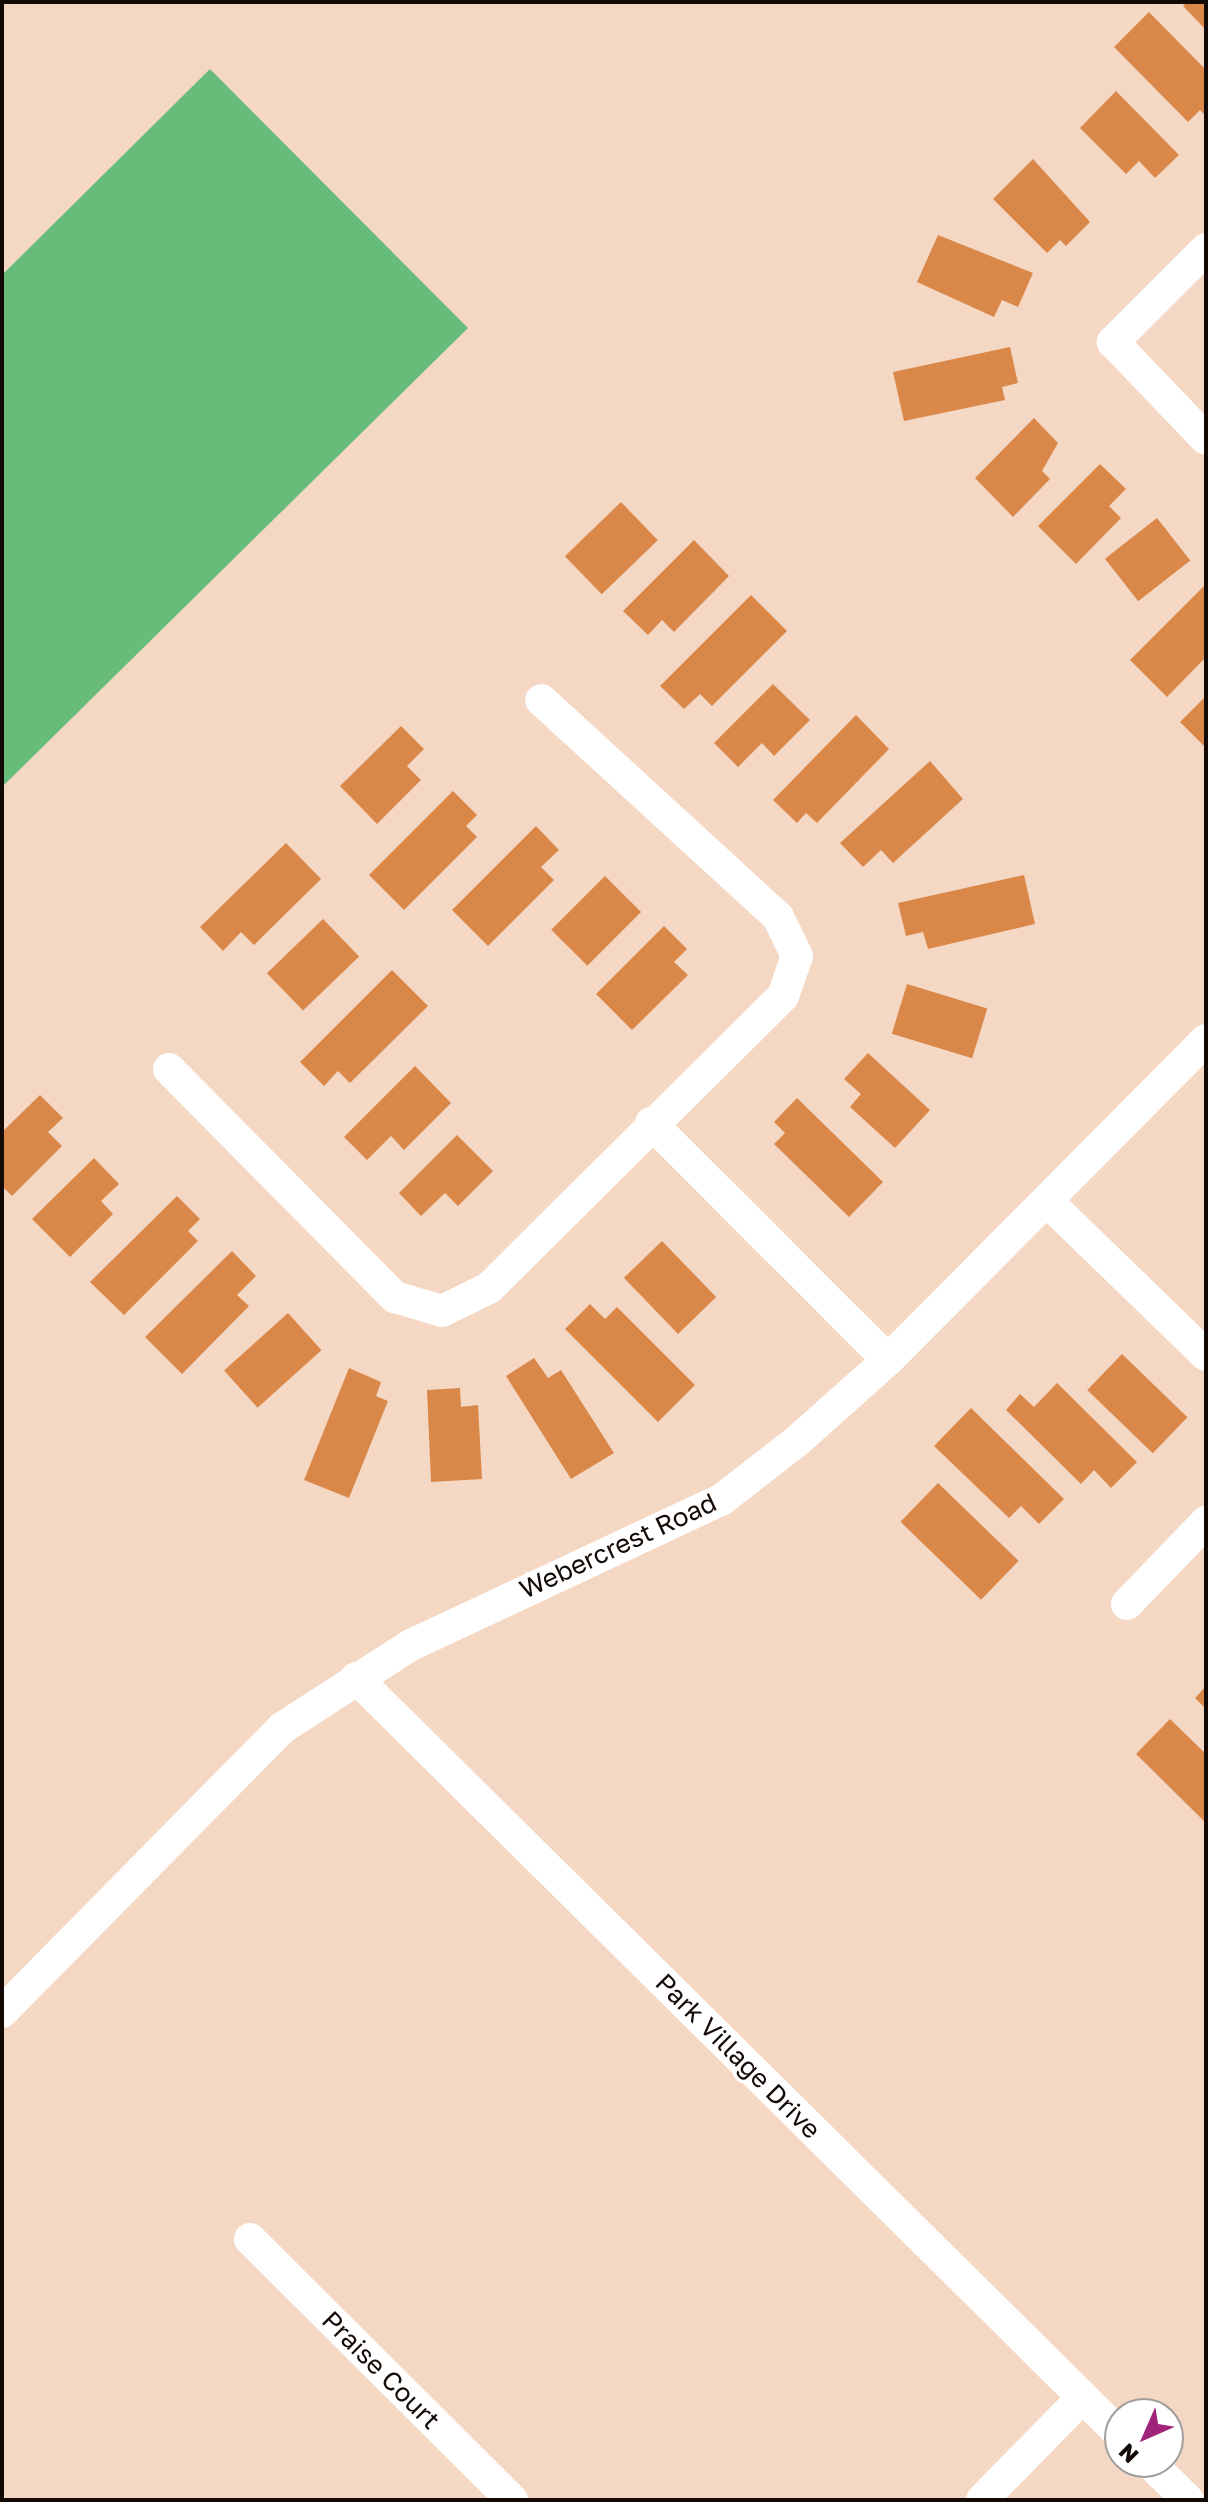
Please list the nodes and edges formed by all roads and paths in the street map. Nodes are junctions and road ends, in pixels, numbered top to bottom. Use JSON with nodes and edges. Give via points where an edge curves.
{"nodes":[{"id":1,"x":1206,"y":249,"type":"edge"},
{"id":2,"x":1206,"y":439,"type":"edge"},
{"id":3,"x":541,"y":700,"type":"dead end"},
{"id":4,"x":1206,"y":1040,"type":"edge"},
{"id":5,"x":169,"y":1069,"type":"dead end"},
{"id":6,"x":651,"y":1123,"type":"junction"},
{"id":7,"x":1047,"y":1201,"type":"junction"},
{"id":8,"x":1206,"y":1355,"type":"edge"},
{"id":9,"x":888,"y":1360,"type":"junction"},
{"id":10,"x":1206,"y":1522,"type":"edge"},
{"id":11,"x":1127,"y":1604,"type":"dead end"},
{"id":12,"x":356,"y":1678,"type":"junction"},
{"id":13,"x":2,"y":2012,"type":"edge"},
{"id":14,"x":250,"y":2239,"type":"dead end"},
{"id":15,"x":1083,"y":2397,"type":"junction"},
{"id":16,"x":1104,"y":2418,"type":"edge"},
{"id":17,"x":1165,"y":2478,"type":"edge"},
{"id":18,"x":512,"y":2500,"type":"edge"},
{"id":19,"x":982,"y":2500,"type":"edge"},
{"id":20,"x":1188,"y":2500,"type":"edge"}],
"edges":[{"from":1,"to":2,"type":"street","via":[[1113,342]]},
{"from":3,"to":6,"type":"street","via":[[778,917],[797,956],[783,996]]},
{"from":4,"to":7,"type":"street","name":"Webercrest Road"},
{"from":5,"to":6,"type":"street","via":[[364,1270],[395,1297],[442,1311],[489,1288]]},
{"from":6,"to":9,"type":"street"},
{"from":7,"to":8,"type":"street"},
{"from":7,"to":9,"type":"street","name":"Webercrest Road"},
{"from":9,"to":12,"type":"street","name":"Webercrest Road","via":[[721,1500],[424,1638]]},
{"from":10,"to":11,"type":"street"},
{"from":12,"to":13,"type":"street","name":"Webercrest Road","via":[[282,1728]]},
{"from":12,"to":15,"type":"street","name":"Park Village Drive"},
{"from":14,"to":18,"type":"street","name":"Praise Court"},
{"from":15,"to":16,"type":"street","name":"Park Village Drive"},
{"from":15,"to":19,"type":"street"},
{"from":17,"to":20,"type":"street"}]}
